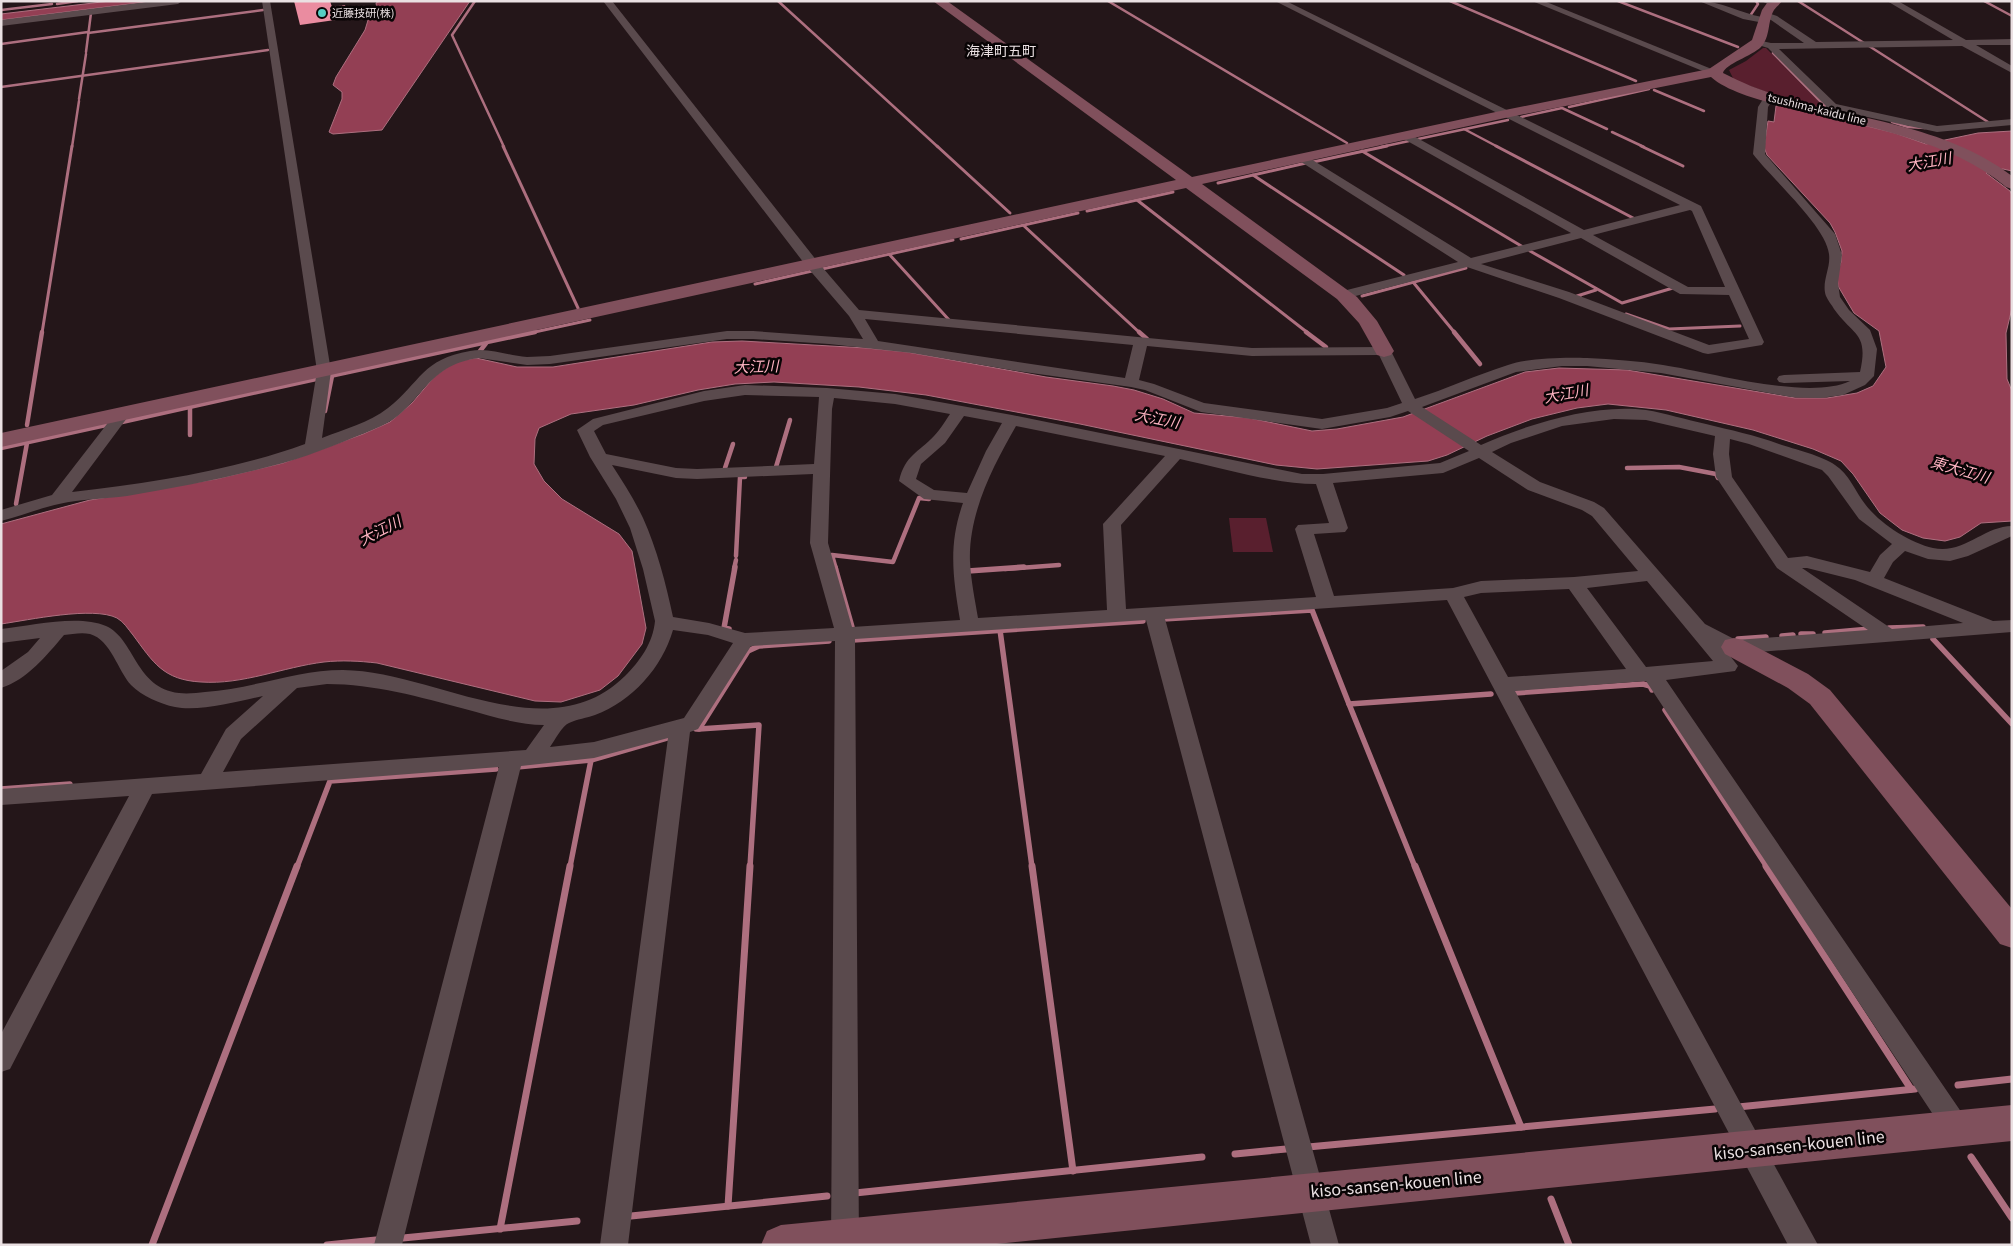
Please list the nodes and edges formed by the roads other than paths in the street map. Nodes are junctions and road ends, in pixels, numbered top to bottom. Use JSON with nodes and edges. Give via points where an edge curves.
{"nodes":[{"id":1,"x":178,"y":1,"type":"edge"},
{"id":2,"x":266,"y":1,"type":"edge"},
{"id":3,"x":607,"y":1,"type":"edge"},
{"id":4,"x":939,"y":1,"type":"edge"},
{"id":5,"x":1279,"y":1,"type":"edge"},
{"id":6,"x":1536,"y":1,"type":"edge"},
{"id":7,"x":1702,"y":1,"type":"edge"},
{"id":8,"x":1891,"y":1,"type":"edge"},
{"id":9,"x":1769,"y":8,"type":"edge"},
{"id":10,"x":1,"y":23,"type":"edge"},
{"id":11,"x":2012,"y":42,"type":"edge"},
{"id":12,"x":1757,"y":43,"type":"junction"},
{"id":13,"x":1964,"y":43,"type":"junction"},
{"id":14,"x":1814,"y":45,"type":"junction"},
{"id":15,"x":1771,"y":46,"type":"junction"},
{"id":16,"x":2012,"y":70,"type":"edge"},
{"id":17,"x":1714,"y":72,"type":"junction"},
{"id":18,"x":1769,"y":98,"type":"junction"},
{"id":19,"x":1829,"y":109,"type":"junction"},
{"id":20,"x":1505,"y":114,"type":"junction"},
{"id":21,"x":2012,"y":122,"type":"edge"},
{"id":22,"x":1406,"y":136,"type":"junction"},
{"id":23,"x":1302,"y":158,"type":"junction"},
{"id":24,"x":2008,"y":180,"type":"edge"},
{"id":25,"x":1190,"y":183,"type":"junction"},
{"id":26,"x":1691,"y":206,"type":"junction"},
{"id":27,"x":1582,"y":234,"type":"junction"},
{"id":28,"x":812,"y":264,"type":"junction"},
{"id":29,"x":1470,"y":264,"type":"junction"},
{"id":30,"x":1734,"y":291,"type":"junction"},
{"id":31,"x":1344,"y":296,"type":"junction"},
{"id":32,"x":855,"y":314,"type":"junction"},
{"id":33,"x":1141,"y":342,"type":"junction"},
{"id":34,"x":873,"y":344,"type":"junction"},
{"id":35,"x":1708,"y":350,"type":"junction"},
{"id":36,"x":1384,"y":351,"type":"junction"},
{"id":37,"x":324,"y":371,"type":"junction"},
{"id":38,"x":1724,"y":379,"type":"junction"},
{"id":39,"x":1131,"y":383,"type":"junction"},
{"id":40,"x":827,"y":393,"type":"junction"},
{"id":41,"x":1412,"y":407,"type":"junction"},
{"id":42,"x":960,"y":411,"type":"junction"},
{"id":43,"x":122,"y":414,"type":"junction"},
{"id":44,"x":1012,"y":420,"type":"junction"},
{"id":45,"x":1723,"y":434,"type":"junction"},
{"id":46,"x":1,"y":440,"type":"edge"},
{"id":47,"x":313,"y":446,"type":"junction"},
{"id":48,"x":1478,"y":450,"type":"junction"},
{"id":49,"x":1176,"y":454,"type":"junction"},
{"id":50,"x":598,"y":457,"type":"junction"},
{"id":51,"x":822,"y":469,"type":"junction"},
{"id":52,"x":1323,"y":479,"type":"junction"},
{"id":53,"x":58,"y":499,"type":"junction"},
{"id":54,"x":974,"y":499,"type":"junction"},
{"id":55,"x":1,"y":516,"type":"edge"},
{"id":56,"x":2012,"y":531,"type":"edge"},
{"id":57,"x":1904,"y":542,"type":"junction"},
{"id":58,"x":1783,"y":564,"type":"junction"},
{"id":59,"x":1652,"y":575,"type":"junction"},
{"id":60,"x":1874,"y":580,"type":"junction"},
{"id":61,"x":1574,"y":583,"type":"junction"},
{"id":62,"x":1453,"y":594,"type":"junction"},
{"id":63,"x":1327,"y":601,"type":"junction"},
{"id":64,"x":1154,"y":614,"type":"junction"},
{"id":65,"x":1117,"y":616,"type":"junction"},
{"id":66,"x":664,"y":622,"type":"junction"},
{"id":67,"x":970,"y":625,"type":"junction"},
{"id":68,"x":2012,"y":626,"type":"edge"},
{"id":69,"x":1992,"y":628,"type":"junction"},
{"id":70,"x":58,"y":629,"type":"junction"},
{"id":71,"x":1698,"y":629,"type":"junction"},
{"id":72,"x":845,"y":634,"type":"junction"},
{"id":73,"x":1888,"y":635,"type":"junction"},
{"id":74,"x":1,"y":636,"type":"edge"},
{"id":75,"x":745,"y":640,"type":"junction"},
{"id":76,"x":1734,"y":647,"type":"junction"},
{"id":77,"x":1646,"y":674,"type":"junction"},
{"id":78,"x":1,"y":681,"type":"edge"},
{"id":79,"x":291,"y":682,"type":"junction"},
{"id":80,"x":1502,"y":685,"type":"junction"},
{"id":81,"x":560,"y":718,"type":"junction"},
{"id":82,"x":680,"y":727,"type":"junction"},
{"id":83,"x":522,"y":758,"type":"junction"},
{"id":84,"x":208,"y":781,"type":"junction"},
{"id":85,"x":145,"y":786,"type":"junction"},
{"id":86,"x":1,"y":796,"type":"edge"},
{"id":87,"x":2012,"y":934,"type":"edge"},
{"id":88,"x":1,"y":1060,"type":"edge"},
{"id":89,"x":2012,"y":1122,"type":"edge"},
{"id":90,"x":1957,"y":1128,"type":"junction"},
{"id":91,"x":1753,"y":1150,"type":"junction"},
{"id":92,"x":1311,"y":1192,"type":"junction"},
{"id":93,"x":845,"y":1242,"type":"edge"},
{"id":94,"x":388,"y":1245,"type":"edge"},
{"id":95,"x":614,"y":1245,"type":"edge"},
{"id":96,"x":781,"y":1245,"type":"edge"},
{"id":97,"x":1325,"y":1245,"type":"edge"},
{"id":98,"x":1804,"y":1245,"type":"edge"}],
"edges":[{"from":1,"to":10,"type":"street"},
{"from":2,"to":37,"type":"street"},
{"from":3,"to":28,"type":"street"},
{"from":4,"to":25,"type":"street"},
{"from":5,"to":20,"type":"street"},
{"from":6,"to":17,"type":"street"},
{"from":7,"to":9,"type":"street","via":[[1746,17]]},
{"from":8,"to":13,"type":"street"},
{"from":9,"to":12,"type":"street"},
{"from":9,"to":14,"type":"street","via":[[1774,18]]},
{"from":11,"to":13,"type":"street"},
{"from":12,"to":15,"type":"street"},
{"from":12,"to":17,"type":"street"},
{"from":13,"to":14,"type":"street"},
{"from":13,"to":16,"type":"street"},
{"from":14,"to":15,"type":"street"},
{"from":15,"to":19,"type":"street"},
{"from":17,"to":18,"type":"street","name":"tsushima-kaidu line","via":[[1727,81]]},
{"from":17,"to":20,"type":"street"},
{"from":18,"to":19,"type":"street","name":"tsushima-kaidu line"},
{"from":18,"to":38,"type":"street","via":[[1763,107],[1759,154],[1829,234],[1836,255],[1832,297],[1864,333],[1870,349],[1870,361],[1866,376],[1860,382],[1843,390],[1820,393],[1763,388]]},
{"from":19,"to":21,"type":"street","via":[[1937,129]]},
{"from":19,"to":24,"type":"street","name":"tsushima-kaidu line","via":[[1960,152]]},
{"from":20,"to":22,"type":"street"},
{"from":20,"to":26,"type":"street"},
{"from":22,"to":23,"type":"street"},
{"from":22,"to":27,"type":"street"},
{"from":23,"to":25,"type":"street"},
{"from":23,"to":29,"type":"street"},
{"from":25,"to":28,"type":"street"},
{"from":25,"to":31,"type":"street"},
{"from":26,"to":27,"type":"street"},
{"from":26,"to":30,"type":"street","via":[[1697,209]]},
{"from":27,"to":29,"type":"street"},
{"from":27,"to":30,"type":"street","via":[[1685,291]]},
{"from":28,"to":32,"type":"street"},
{"from":28,"to":37,"type":"street"},
{"from":29,"to":31,"type":"street"},
{"from":29,"to":35,"type":"street","via":[[1564,295]]},
{"from":30,"to":35,"type":"street","via":[[1757,342]]},
{"from":31,"to":36,"type":"street","via":[[1361,310]]},
{"from":32,"to":33,"type":"street"},
{"from":32,"to":34,"type":"street"},
{"from":33,"to":36,"type":"street","via":[[1252,352]]},
{"from":33,"to":39,"type":"street"},
{"from":34,"to":39,"type":"street"},
{"from":34,"to":47,"type":"street","via":[[727,335],[527,362],[470,355],[446,362],[433,370],[394,411],[376,423]]},
{"from":35,"to":38,"type":"street"},
{"from":36,"to":41,"type":"street"},
{"from":37,"to":43,"type":"street"},
{"from":37,"to":47,"type":"street"},
{"from":38,"to":41,"type":"street","via":[[1661,369],[1562,362],[1513,368]]},
{"from":39,"to":41,"type":"street","via":[[1201,407],[1305,423],[1322,424]]},
{"from":40,"to":42,"type":"street","via":[[895,399]]},
{"from":40,"to":50,"type":"street","via":[[745,390],[704,396],[598,422],[585,430]]},
{"from":40,"to":51,"type":"street"},
{"from":41,"to":48,"type":"street"},
{"from":42,"to":44,"type":"street"},
{"from":42,"to":54,"type":"street","via":[[937,442],[913,460],[907,481],[930,495]]},
{"from":43,"to":46,"type":"street"},
{"from":43,"to":53,"type":"street"},
{"from":44,"to":49,"type":"street"},
{"from":44,"to":54,"type":"street","via":[[994,448]]},
{"from":45,"to":48,"type":"street","via":[[1646,415],[1614,414],[1559,422]]},
{"from":45,"to":57,"type":"street","via":[[1754,440],[1828,466],[1849,488],[1864,514],[1885,532]]},
{"from":45,"to":58,"type":"street","via":[[1724,478]]},
{"from":47,"to":53,"type":"street","via":[[279,459],[208,476]]},
{"from":48,"to":52,"type":"street","via":[[1443,468]]},
{"from":48,"to":59,"type":"street","via":[[1534,486],[1598,512]]},
{"from":49,"to":52,"type":"street","via":[[1302,479]]},
{"from":49,"to":65,"type":"street","via":[[1112,524]]},
{"from":50,"to":51,"type":"street","via":[[676,473]]},
{"from":50,"to":66,"type":"street","via":[[630,508],[640,532],[652,567]]},
{"from":51,"to":72,"type":"street","via":[[819,543]]},
{"from":52,"to":63,"type":"street","via":[[1339,528],[1304,529]]},
{"from":53,"to":55,"type":"street"},
{"from":54,"to":67,"type":"street","via":[[962,540],[961,560]]},
{"from":56,"to":57,"type":"street","via":[[1951,556],[1924,551]]},
{"from":57,"to":60,"type":"street","via":[[1886,559]]},
{"from":58,"to":60,"type":"street","via":[[1807,562]]},
{"from":58,"to":73,"type":"street"},
{"from":59,"to":61,"type":"street"},
{"from":59,"to":71,"type":"street"},
{"from":60,"to":69,"type":"street"},
{"from":61,"to":62,"type":"street","via":[[1481,587]]},
{"from":61,"to":77,"type":"street"},
{"from":62,"to":63,"type":"street"},
{"from":62,"to":80,"type":"street"},
{"from":63,"to":64,"type":"street"},
{"from":64,"to":65,"type":"street"},
{"from":64,"to":92,"type":"street"},
{"from":65,"to":67,"type":"street"},
{"from":66,"to":75,"type":"street","via":[[709,629]]},
{"from":66,"to":81,"type":"street","via":[[659,645],[623,690],[606,701]]},
{"from":67,"to":72,"type":"street"},
{"from":68,"to":69,"type":"street"},
{"from":69,"to":73,"type":"street"},
{"from":70,"to":74,"type":"street"},
{"from":70,"to":78,"type":"street","via":[[36,657]]},
{"from":70,"to":79,"type":"street","via":[[82,627],[101,630],[136,678],[174,700],[215,700]]},
{"from":71,"to":76,"type":"street"},
{"from":71,"to":77,"type":"street","via":[[1728,666]]},
{"from":72,"to":75,"type":"street"},
{"from":72,"to":93,"type":"street"},
{"from":73,"to":76,"type":"street"},
{"from":75,"to":82,"type":"street","via":[[691,724]]},
{"from":76,"to":87,"type":"street","via":[[1798,680],[1820,697]]},
{"from":77,"to":80,"type":"street"},
{"from":77,"to":90,"type":"street"},
{"from":79,"to":81,"type":"street","via":[[344,677],[371,680],[527,716]]},
{"from":79,"to":84,"type":"street","via":[[233,734]]},
{"from":80,"to":91,"type":"street"},
{"from":81,"to":83,"type":"street"},
{"from":82,"to":83,"type":"street","via":[[594,750]]},
{"from":82,"to":95,"type":"street"},
{"from":83,"to":84,"type":"street"},
{"from":83,"to":94,"type":"street"},
{"from":84,"to":85,"type":"street"},
{"from":85,"to":86,"type":"street"},
{"from":85,"to":88,"type":"street"},
{"from":89,"to":90,"type":"street","name":"kiso-sansen-kouen line"},
{"from":90,"to":91,"type":"street","name":"kiso-sansen-kouen line"},
{"from":91,"to":92,"type":"street","name":"kiso-sansen-kouen line"},
{"from":91,"to":98,"type":"street"},
{"from":92,"to":93,"type":"street","name":"kiso-sansen-kouen line"},
{"from":92,"to":97,"type":"street"},
{"from":93,"to":96,"type":"street","name":"kiso-sansen-kouen line"}]}
